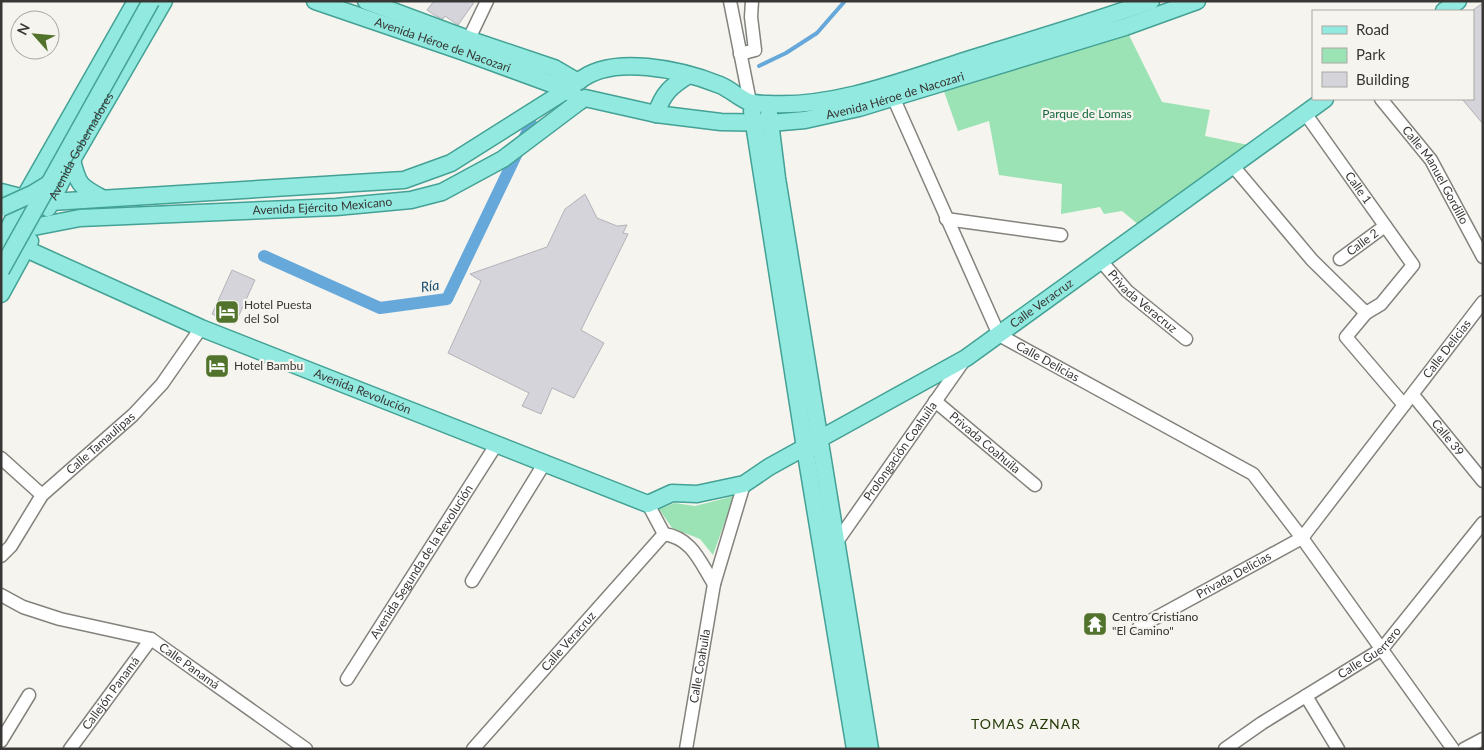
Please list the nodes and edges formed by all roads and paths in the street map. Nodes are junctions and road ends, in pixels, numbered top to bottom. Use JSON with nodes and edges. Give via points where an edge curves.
{"nodes":[{"id":1,"x":136,"y":1,"type":"edge"},
{"id":2,"x":151,"y":1,"type":"edge"},
{"id":3,"x":164,"y":1,"type":"edge"},
{"id":4,"x":315,"y":1,"type":"edge"},
{"id":5,"x":366,"y":1,"type":"edge"},
{"id":6,"x":487,"y":1,"type":"edge"},
{"id":7,"x":730,"y":1,"type":"edge"},
{"id":8,"x":752,"y":1,"type":"edge"},
{"id":9,"x":1198,"y":1,"type":"edge"},
{"id":10,"x":1458,"y":1,"type":"edge"},
{"id":11,"x":1148,"y":8,"type":"edge"},
{"id":12,"x":1445,"y":10,"type":"edge"},
{"id":13,"x":466,"y":45,"type":"junction"},
{"id":14,"x":740,"y":54,"type":"junction"},
{"id":15,"x":689,"y":75,"type":"junction"},
{"id":16,"x":894,"y":90,"type":"junction"},
{"id":17,"x":578,"y":93,"type":"junction"},
{"id":18,"x":1324,"y":100,"type":"edge"},
{"id":19,"x":1382,"y":100,"type":"edge"},
{"id":20,"x":750,"y":102,"type":"junction"},
{"id":21,"x":768,"y":104,"type":"junction"},
{"id":22,"x":1305,"y":113,"type":"junction"},
{"id":23,"x":656,"y":114,"type":"junction"},
{"id":24,"x":762,"y":123,"type":"junction"},
{"id":25,"x":72,"y":160,"type":"junction"},
{"id":26,"x":1232,"y":166,"type":"junction"},
{"id":27,"x":51,"y":182,"type":"junction"},
{"id":28,"x":1,"y":192,"type":"edge"},
{"id":29,"x":24,"y":198,"type":"junction"},
{"id":30,"x":102,"y":198,"type":"junction"},
{"id":31,"x":52,"y":202,"type":"junction"},
{"id":32,"x":1,"y":208,"type":"edge"},
{"id":33,"x":946,"y":218,"type":"junction"},
{"id":34,"x":38,"y":226,"type":"junction"},
{"id":35,"x":1385,"y":226,"type":"junction"},
{"id":36,"x":3,"y":235,"type":"edge"},
{"id":37,"x":1061,"y":235,"type":"dead end"},
{"id":38,"x":26,"y":249,"type":"junction"},
{"id":39,"x":1483,"y":257,"type":"edge"},
{"id":40,"x":1340,"y":259,"type":"dead end"},
{"id":41,"x":1101,"y":262,"type":"junction"},
{"id":42,"x":1,"y":270,"type":"edge"},
{"id":43,"x":1,"y":294,"type":"edge"},
{"id":44,"x":1483,"y":302,"type":"edge"},
{"id":45,"x":1366,"y":313,"type":"junction"},
{"id":46,"x":201,"y":328,"type":"junction"},
{"id":47,"x":999,"y":335,"type":"junction"},
{"id":48,"x":1186,"y":339,"type":"dead end"},
{"id":49,"x":966,"y":358,"type":"junction"},
{"id":50,"x":1412,"y":395,"type":"junction"},
{"id":51,"x":935,"y":401,"type":"junction"},
{"id":52,"x":1404,"y":405,"type":"junction"},
{"id":53,"x":812,"y":444,"type":"junction"},
{"id":54,"x":496,"y":445,"type":"junction"},
{"id":55,"x":1,"y":458,"type":"edge"},
{"id":56,"x":544,"y":464,"type":"junction"},
{"id":57,"x":1483,"y":482,"type":"edge"},
{"id":58,"x":744,"y":484,"type":"junction"},
{"id":59,"x":1035,"y":485,"type":"dead end"},
{"id":60,"x":42,"y":495,"type":"junction"},
{"id":61,"x":648,"y":504,"type":"junction"},
{"id":62,"x":1483,"y":522,"type":"edge"},
{"id":63,"x":664,"y":534,"type":"junction"},
{"id":64,"x":1302,"y":538,"type":"junction"},
{"id":65,"x":836,"y":543,"type":"junction"},
{"id":66,"x":1,"y":556,"type":"edge"},
{"id":67,"x":472,"y":580,"type":"dead end"},
{"id":68,"x":714,"y":584,"type":"junction"},
{"id":69,"x":1,"y":595,"type":"edge"},
{"id":70,"x":1139,"y":627,"type":"dead end"},
{"id":71,"x":151,"y":639,"type":"junction"},
{"id":72,"x":1382,"y":650,"type":"junction"},
{"id":73,"x":347,"y":679,"type":"dead end"},
{"id":74,"x":28,"y":695,"type":"dead end"},
{"id":75,"x":1306,"y":696,"type":"junction"},
{"id":76,"x":1483,"y":740,"type":"edge"},
{"id":77,"x":1,"y":741,"type":"edge"},
{"id":78,"x":70,"y":749,"type":"edge"},
{"id":79,"x":306,"y":749,"type":"edge"},
{"id":80,"x":473,"y":749,"type":"edge"},
{"id":81,"x":686,"y":749,"type":"edge"},
{"id":82,"x":855,"y":749,"type":"edge"},
{"id":83,"x":870,"y":749,"type":"edge"},
{"id":84,"x":1225,"y":749,"type":"edge"},
{"id":85,"x":1338,"y":749,"type":"edge"},
{"id":86,"x":1453,"y":749,"type":"edge"},
{"id":87,"x":1464,"y":749,"type":"edge"}],
"edges":[{"from":1,"to":29,"type":"main road","name":"Avenida Gobernadores"},
{"from":2,"to":27,"type":"main road","bridge":true},
{"from":3,"to":25,"type":"main road","name":"Avenida Gobernadores"},
{"from":4,"to":13,"type":"main road","name":"Avenida Héroe de Nacozari"},
{"from":5,"to":13,"type":"main road","name":"Avenida Héroe de Nacozari"},
{"from":6,"to":13,"type":"street"},
{"from":7,"to":14,"type":"street"},
{"from":8,"to":14,"type":"street","via":[[755,50]]},
{"from":9,"to":11,"type":"main road","name":"Avenida Héroe de Nacozari"},
{"from":10,"to":12,"type":"main road"},
{"from":11,"to":16,"type":"main road","name":"Avenida Héroe de Nacozari"},
{"from":13,"to":17,"type":"main road","name":"Avenida Héroe de Nacozari"},
{"from":14,"to":20,"type":"street"},
{"from":15,"to":17,"type":"main road","name":"Avenida Héroe de Nacozari","via":[[649,66],[606,69],[584,78]]},
{"from":15,"to":20,"type":"main road","name":"Avenida Héroe de Nacozari","via":[[728,88]]},
{"from":15,"to":23,"type":"main road","via":[[673,85],[661,99]]},
{"from":16,"to":21,"type":"main road","name":"Avenida Héroe de Nacozari","via":[[828,100]]},
{"from":16,"to":24,"type":"main road","name":"Avenida Héroe de Nacozari","via":[[859,108],[814,118]]},
{"from":16,"to":33,"type":"street"},
{"from":17,"to":23,"type":"main road","name":"Avenida Héroe de Nacozari"},
{"from":17,"to":30,"type":"main road","name":"Avenida Ejército Mexicano","via":[[451,163],[404,180]]},
{"from":17,"to":34,"type":"main road","name":"Avenida Ejército Mexicano","via":[[503,158],[442,192],[411,200],[336,207],[80,218]]},
{"from":18,"to":22,"type":"main road","name":"Calle Veracruz"},
{"from":19,"to":39,"type":"street","name":"Calle Manuel Gordillo","via":[[1431,160]]},
{"from":20,"to":21,"type":"main road","name":"Avenida Héroe de Nacozari"},
{"from":20,"to":24,"type":"main road"},
{"from":21,"to":24,"type":"main road"},
{"from":22,"to":26,"type":"main road","name":"Calle Veracruz"},
{"from":22,"to":35,"type":"street","name":"Calle 1"},
{"from":23,"to":24,"type":"main road","name":"Avenida Héroe de Nacozari"},
{"from":24,"to":53,"type":"main road"},
{"from":25,"to":30,"type":"main road","via":[[77,180],[84,189]]},
{"from":25,"to":31,"type":"main road","name":"Avenida Gobernadores"},
{"from":26,"to":41,"type":"main road","name":"Calle Veracruz"},
{"from":26,"to":45,"type":"street","via":[[1312,260]]},
{"from":27,"to":32,"type":"main road","bridge":true},
{"from":27,"to":42,"type":"main road","bridge":true},
{"from":28,"to":29,"type":"main road","name":"Avenida Ejército Mexicano"},
{"from":29,"to":31,"type":"main road","name":"Avenida Ejército Mexicano"},
{"from":29,"to":34,"type":"main road"},
{"from":29,"to":36,"type":"main road","name":"Avenida Gobernadores"},
{"from":30,"to":31,"type":"main road","name":"Avenida Ejército Mexicano"},
{"from":31,"to":34,"type":"main road","name":"Avenida Gobernadores"},
{"from":33,"to":37,"type":"street"},
{"from":33,"to":47,"type":"street"},
{"from":34,"to":36,"type":"main road","name":"Avenida Ejército Mexicano"},
{"from":34,"to":38,"type":"main road","name":"Avenida Gobernadores"},
{"from":35,"to":40,"type":"street","name":"Calle 2"},
{"from":35,"to":45,"type":"street","name":"Calle 1","via":[[1413,265],[1381,304]]},
{"from":36,"to":38,"type":"main road","name":"Avenida Revolución"},
{"from":38,"to":43,"type":"main road","name":"Avenida Gobernadores"},
{"from":38,"to":46,"type":"main road","name":"Avenida Revolución"},
{"from":41,"to":47,"type":"main road","name":"Calle Veracruz"},
{"from":41,"to":48,"type":"street","name":"Privada Veracruz","via":[[1127,291]]},
{"from":44,"to":50,"type":"street","name":"Calle Delicias"},
{"from":45,"to":52,"type":"street","via":[[1346,337]]},
{"from":46,"to":54,"type":"main road","name":"Avenida Revolución"},
{"from":46,"to":60,"type":"street","name":"Calle Tamaulipas","via":[[162,384],[133,415]]},
{"from":47,"to":49,"type":"main road","name":"Calle Veracruz"},
{"from":47,"to":64,"type":"street","name":"Calle Delicias","via":[[1253,474]]},
{"from":49,"to":51,"type":"street","name":"Prolongación Coahuila"},
{"from":49,"to":53,"type":"main road","name":"Calle Veracruz"},
{"from":50,"to":52,"type":"street","name":"Calle Delicias"},
{"from":50,"to":57,"type":"street","name":"Calle 39"},
{"from":51,"to":59,"type":"street","name":"Privada Coahuila"},
{"from":51,"to":65,"type":"street","name":"Prolongación Coahuila"},
{"from":52,"to":64,"type":"street","name":"Calle Delicias"},
{"from":53,"to":58,"type":"main road","name":"Calle Veracruz"},
{"from":53,"to":65,"type":"main road"},
{"from":53,"to":82,"type":"main road"},
{"from":54,"to":56,"type":"main road","name":"Avenida Revolución"},
{"from":54,"to":73,"type":"street","name":"Avenida Segunda de la Revolución"},
{"from":55,"to":60,"type":"street"},
{"from":56,"to":61,"type":"main road","name":"Avenida Revolución"},
{"from":56,"to":67,"type":"street"},
{"from":58,"to":61,"type":"main road","via":[[697,494],[672,493]]},
{"from":58,"to":68,"type":"street","name":"Calle Coahuila"},
{"from":60,"to":66,"type":"street","name":"Calle Tamaulipas","via":[[11,546]]},
{"from":61,"to":63,"type":"street"},
{"from":62,"to":72,"type":"street","name":"Calle Guerrero"},
{"from":63,"to":68,"type":"street","via":[[673,535],[689,545]]},
{"from":63,"to":80,"type":"street","name":"Calle Veracruz"},
{"from":64,"to":70,"type":"street","name":"Privada Delicias"},
{"from":64,"to":72,"type":"street","name":"Calle Delicias"},
{"from":65,"to":83,"type":"main road"},
{"from":68,"to":81,"type":"street","name":"Calle Coahuila"},
{"from":69,"to":71,"type":"street","name":"Calle Panamá","via":[[23,607],[60,619]]},
{"from":71,"to":78,"type":"street","name":"Callejón Panamá"},
{"from":71,"to":79,"type":"street","name":"Calle Panamá"},
{"from":72,"to":75,"type":"street","name":"Calle Guerrero"},
{"from":72,"to":86,"type":"street","name":"Calle Delicias"},
{"from":74,"to":77,"type":"street"},
{"from":75,"to":84,"type":"street","name":"Calle Guerrero"},
{"from":75,"to":85,"type":"street"},
{"from":76,"to":87,"type":"street"}]}
